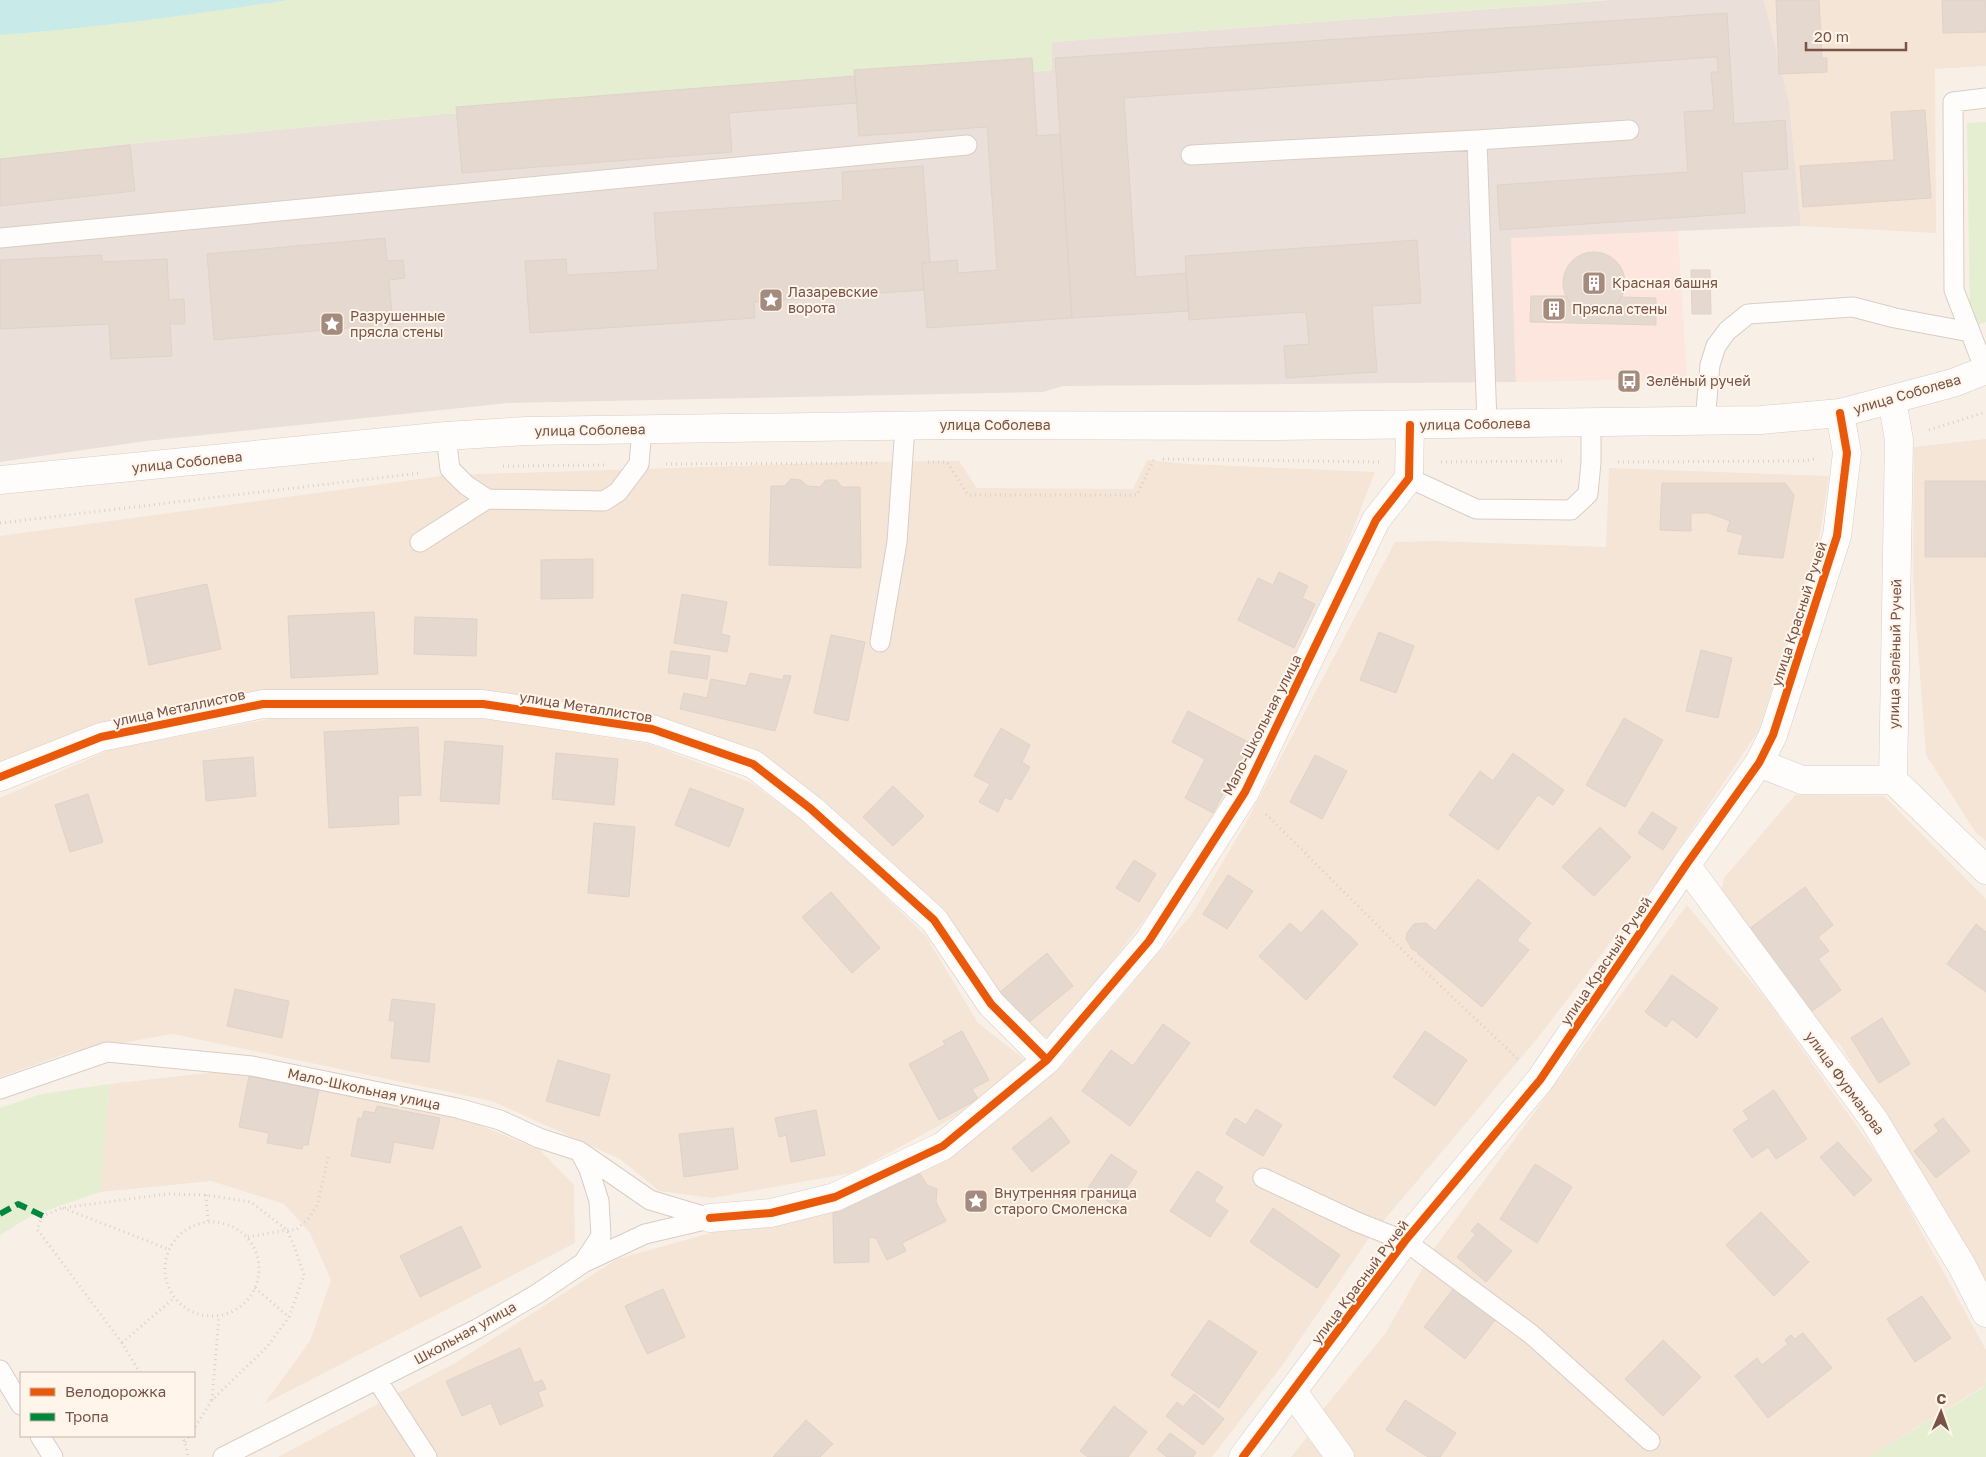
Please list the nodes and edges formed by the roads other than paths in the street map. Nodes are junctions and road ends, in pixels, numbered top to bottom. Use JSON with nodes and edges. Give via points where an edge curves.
{"nodes":[{"id":1,"x":1986,"y":98,"type":"edge"},
{"id":2,"x":1629,"y":130,"type":"dead end"},
{"id":3,"x":1477,"y":140,"type":"junction"},
{"id":4,"x":967,"y":146,"type":"dead end"},
{"id":5,"x":1191,"y":155,"type":"dead end"},
{"id":6,"x":0,"y":238,"type":"edge"},
{"id":7,"x":1970,"y":332,"type":"junction"},
{"id":8,"x":1985,"y":370,"type":"edge"},
{"id":9,"x":1892,"y":400,"type":"junction"},
{"id":10,"x":1840,"y":413,"type":"junction"},
{"id":11,"x":1705,"y":421,"type":"junction"},
{"id":12,"x":1591,"y":422,"type":"junction"},
{"id":13,"x":1487,"y":423,"type":"junction"},
{"id":14,"x":1410,"y":425,"type":"junction"},
{"id":15,"x":905,"y":426,"type":"junction"},
{"id":16,"x":642,"y":429,"type":"junction"},
{"id":17,"x":446,"y":436,"type":"junction"},
{"id":18,"x":1409,"y":470,"type":"junction"},
{"id":19,"x":0,"y":480,"type":"edge"},
{"id":20,"x":487,"y":499,"type":"junction"},
{"id":21,"x":420,"y":542,"type":"dead end"},
{"id":22,"x":880,"y":642,"type":"dead end"},
{"id":23,"x":1759,"y":763,"type":"junction"},
{"id":24,"x":0,"y":777,"type":"edge"},
{"id":25,"x":1893,"y":780,"type":"junction"},
{"id":26,"x":1686,"y":865,"type":"junction"},
{"id":27,"x":1986,"y":870,"type":"edge"},
{"id":28,"x":1047,"y":1060,"type":"junction"},
{"id":29,"x":0,"y":1089,"type":"edge"},
{"id":30,"x":579,"y":1151,"type":"junction"},
{"id":31,"x":1263,"y":1178,"type":"dead end"},
{"id":32,"x":710,"y":1218,"type":"junction"},
{"id":33,"x":1405,"y":1241,"type":"junction"},
{"id":34,"x":583,"y":1262,"type":"junction"},
{"id":35,"x":1986,"y":1313,"type":"edge"},
{"id":36,"x":0,"y":1370,"type":"edge"},
{"id":37,"x":377,"y":1380,"type":"junction"},
{"id":38,"x":1293,"y":1392,"type":"junction"},
{"id":39,"x":20,"y":1403,"type":"edge"},
{"id":40,"x":41,"y":1437,"type":"edge"},
{"id":41,"x":1650,"y":1442,"type":"dead end"},
{"id":42,"x":53,"y":1457,"type":"edge"},
{"id":43,"x":223,"y":1457,"type":"edge"},
{"id":44,"x":427,"y":1457,"type":"edge"},
{"id":45,"x":1243,"y":1457,"type":"edge"},
{"id":46,"x":1340,"y":1457,"type":"edge"}],
"edges":[{"from":1,"to":7,"type":"lane","via":[[1954,102],[1954,290]]},
{"from":2,"to":3,"type":"lane"},
{"from":3,"to":5,"type":"lane"},
{"from":3,"to":13,"type":"lane"},
{"from":4,"to":6,"type":"lane"},
{"from":7,"to":8,"type":"lane"},
{"from":7,"to":11,"type":"lane","via":[[1853,307],[1748,314],[1727,331],[1716,346],[1710,365]]},
{"from":8,"to":9,"type":"street","name":"улица Соболева","via":[[1953,383]]},
{"from":9,"to":10,"type":"street","name":"улица Соболева"},
{"from":9,"to":25,"type":"street","name":"улица Зелёный Ручей","via":[[1899,440]]},
{"from":10,"to":11,"type":"street","name":"улица Соболева"},
{"from":10,"to":23,"type":"street","name":"улица Красный Ручей","via":[[1847,453],[1837,536],[1773,735]]},
{"from":11,"to":12,"type":"street","name":"улица Соболева"},
{"from":12,"to":13,"type":"street","name":"улица Соболева"},
{"from":12,"to":18,"type":"lane","via":[[1588,494],[1571,510],[1476,509]]},
{"from":13,"to":14,"type":"street","name":"улица Соболева"},
{"from":14,"to":15,"type":"street","name":"улица Соболева"},
{"from":14,"to":18,"type":"street"},
{"from":15,"to":16,"type":"street","name":"улица Соболева"},
{"from":15,"to":22,"type":"lane","via":[[896,542]]},
{"from":16,"to":17,"type":"street","name":"улица Соболева"},
{"from":16,"to":20,"type":"lane","via":[[639,464],[618,492],[604,501]]},
{"from":17,"to":19,"type":"street","name":"улица Соболева"},
{"from":17,"to":20,"type":"lane","via":[[450,469]]},
{"from":18,"to":28,"type":"street","name":"Мало-Школьная улица","via":[[1376,520],[1245,792],[1149,941]]},
{"from":20,"to":21,"type":"lane"},
{"from":23,"to":25,"type":"street","via":[[1802,780]]},
{"from":23,"to":26,"type":"street","name":"улица Красный Ручей"},
{"from":24,"to":28,"type":"street","name":"улица Металлистов","via":[[100,737],[262,704],[483,704],[652,728],[753,764],[812,809],[934,920],[991,1004]]},
{"from":25,"to":27,"type":"street"},
{"from":26,"to":33,"type":"street","name":"улица Красный Ручей","via":[[1540,1080]]},
{"from":26,"to":35,"type":"street","name":"улица Фурманова","via":[[1874,1120],[1962,1266]]},
{"from":28,"to":32,"type":"street","name":"Мало-Школьная улица","via":[[943,1146],[835,1197],[771,1212]]},
{"from":29,"to":30,"type":"lane","name":"Мало-Школьная улица","via":[[107,1052],[252,1066],[458,1108],[500,1120],[539,1138]]},
{"from":30,"to":32,"type":"lane","name":"Мало-Школьная улица","via":[[650,1200]]},
{"from":30,"to":34,"type":"lane","via":[[589,1169],[598,1201],[600,1236]]},
{"from":31,"to":33,"type":"lane","via":[[1356,1222]]},
{"from":32,"to":34,"type":"lane","name":"Школьная улица","via":[[645,1234]]},
{"from":33,"to":38,"type":"street","name":"улица Красный Ручей"},
{"from":33,"to":41,"type":"lane","via":[[1531,1334]]},
{"from":34,"to":37,"type":"lane","name":"Школьная улица","via":[[477,1329]]},
{"from":36,"to":39,"type":"lane"},
{"from":37,"to":43,"type":"lane","name":"Школьная улица"},
{"from":37,"to":44,"type":"lane"},
{"from":38,"to":45,"type":"street","name":"улица Красный Ручей"},
{"from":38,"to":46,"type":"street"},
{"from":40,"to":42,"type":"lane"}]}
